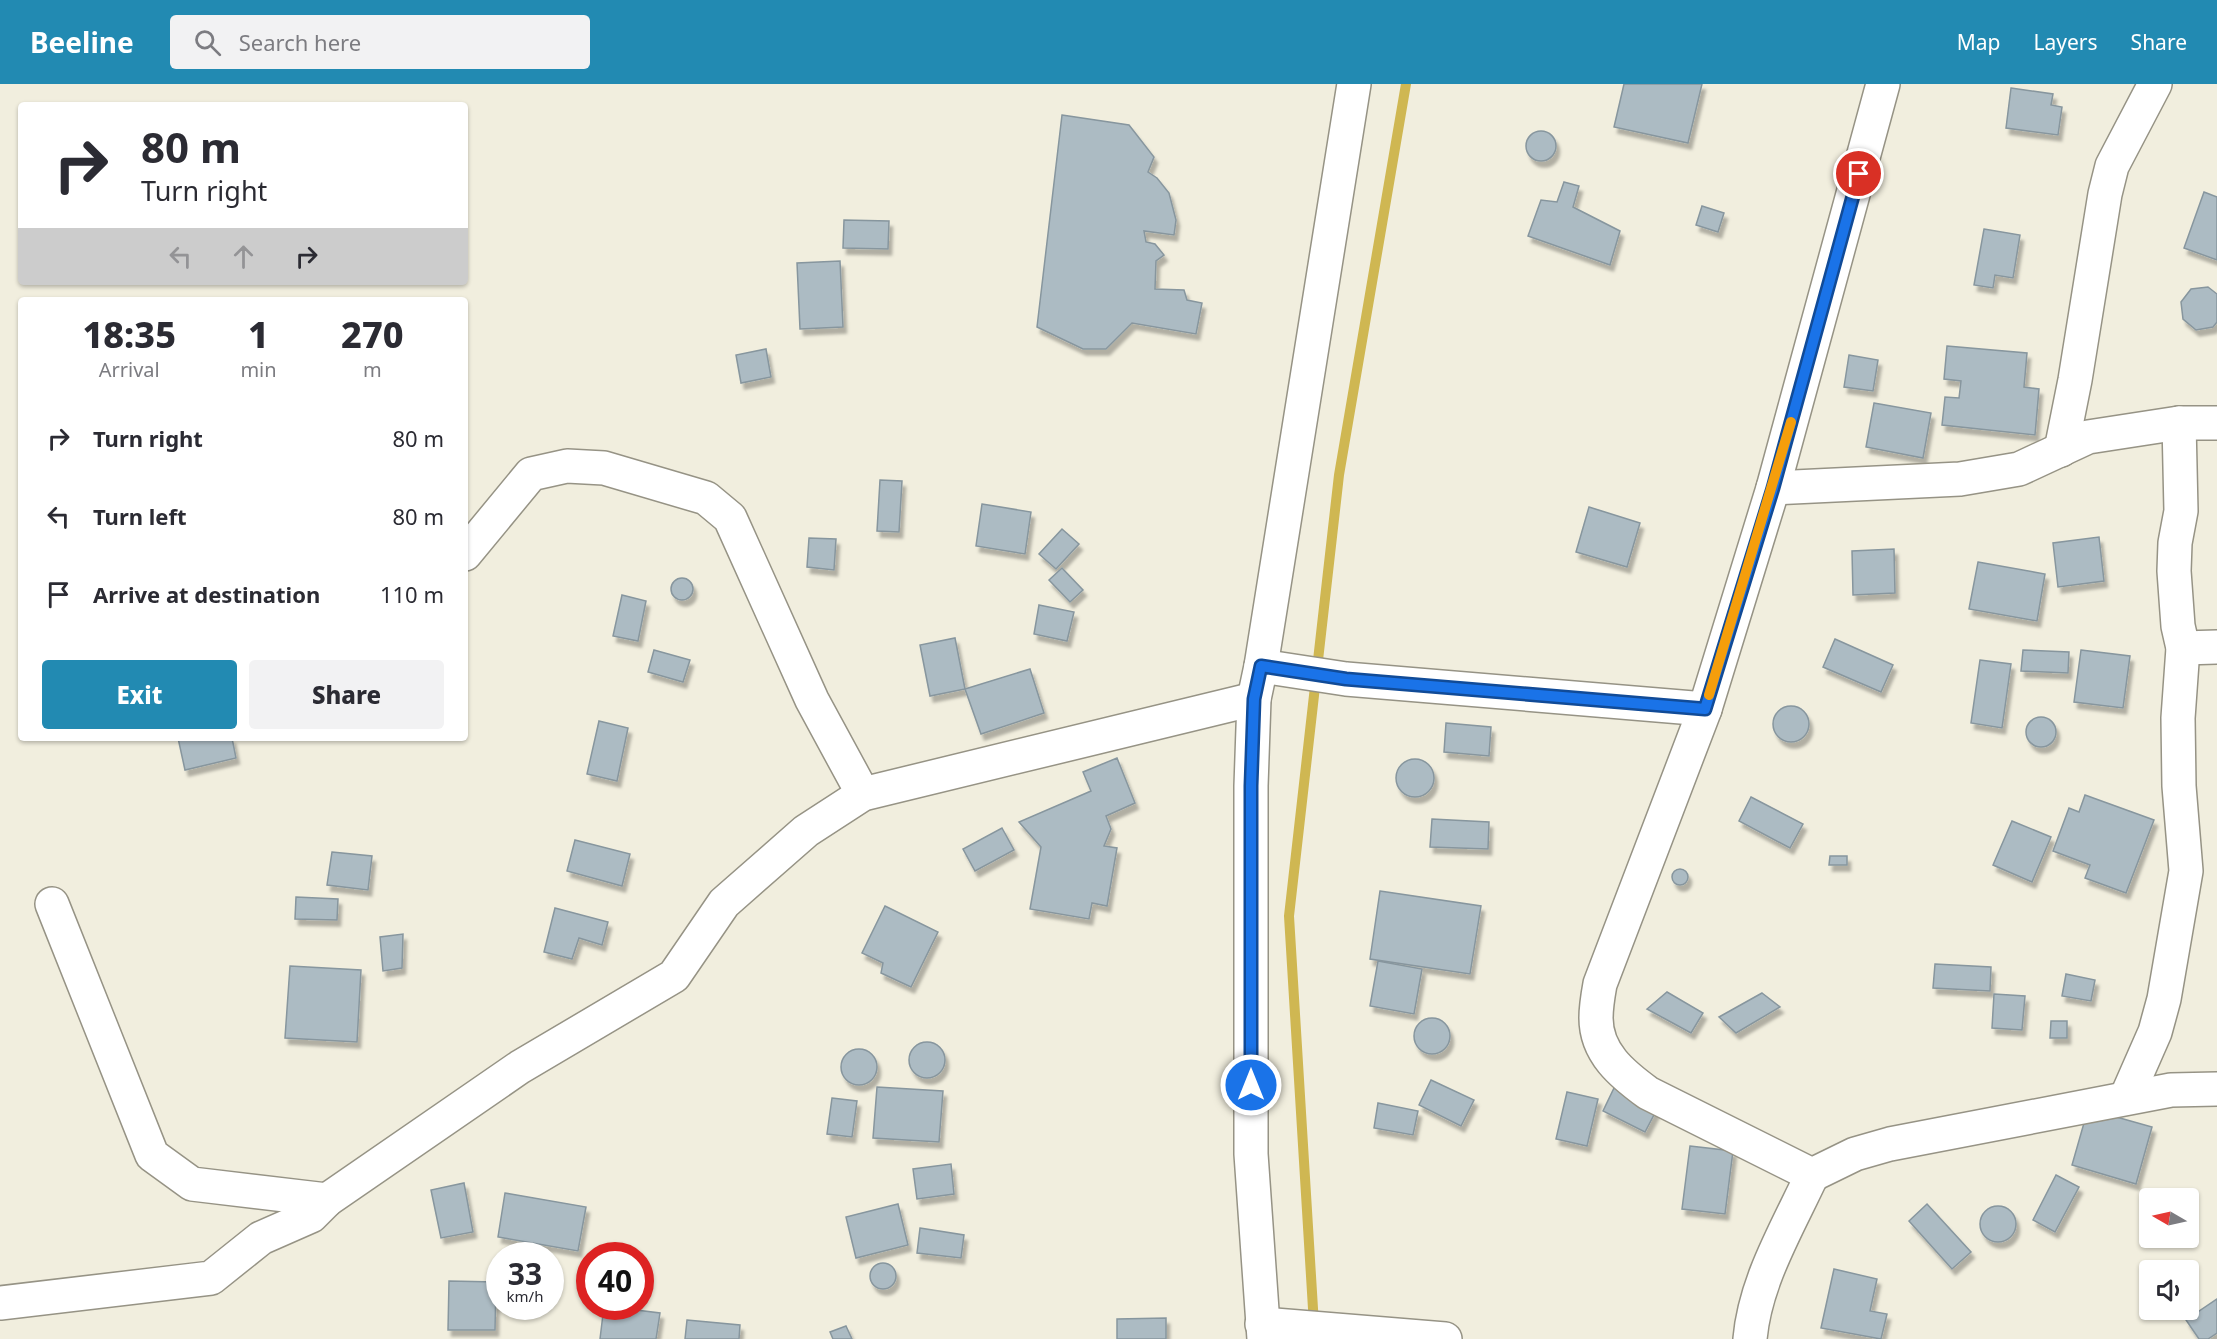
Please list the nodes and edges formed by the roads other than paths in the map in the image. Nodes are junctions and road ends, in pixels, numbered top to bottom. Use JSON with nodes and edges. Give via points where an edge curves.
{"nodes":[{"id":1,"x":1354,"y":84,"type":"edge"},
{"id":2,"x":1883,"y":84,"type":"edge"},
{"id":3,"x":2155,"y":84,"type":"edge"},
{"id":4,"x":2179,"y":423,"type":"junction"},
{"id":5,"x":2217,"y":423,"type":"edge"},
{"id":6,"x":2061,"y":450,"type":"junction"},
{"id":7,"x":1773,"y":488,"type":"junction"},
{"id":8,"x":468,"y":550,"type":"edge"},
{"id":9,"x":2217,"y":647,"type":"edge"},
{"id":10,"x":2183,"y":648,"type":"junction"},
{"id":11,"x":1261,"y":666,"type":"junction"},
{"id":12,"x":1254,"y":699,"type":"junction"},
{"id":13,"x":1705,"y":709,"type":"junction"},
{"id":14,"x":863,"y":794,"type":"junction"},
{"id":15,"x":52,"y":904,"type":"dead end"},
{"id":16,"x":2217,"y":1089,"type":"edge"},
{"id":17,"x":2126,"y":1098,"type":"junction"},
{"id":18,"x":1812,"y":1175,"type":"junction"},
{"id":19,"x":327,"y":1200,"type":"junction"},
{"id":20,"x":0,"y":1303,"type":"edge"},
{"id":21,"x":1263,"y":1332,"type":"edge"},
{"id":22,"x":1445,"y":1339,"type":"edge"},
{"id":23,"x":1750,"y":1339,"type":"edge"}],
"edges":[{"from":1,"to":11,"type":"street"},
{"from":2,"to":7,"type":"street"},
{"from":3,"to":6,"type":"street","via":[[2112,166]]},
{"from":4,"to":5,"type":"street"},
{"from":4,"to":6,"type":"street","via":[[2088,437]]},
{"from":4,"to":10,"type":"street","via":[[2181,511],[2174,571]]},
{"from":6,"to":7,"type":"street","via":[[2019,470],[1960,479]]},
{"from":7,"to":13,"type":"street"},
{"from":8,"to":14,"type":"street","via":[[531,474],[567,466],[604,468],[706,498],[730,518],[812,700]]},
{"from":9,"to":10,"type":"street"},
{"from":10,"to":17,"type":"street","via":[[2178,752],[2186,871],[2164,999],[2155,1032]]},
{"from":11,"to":12,"type":"street"},
{"from":11,"to":13,"type":"street","via":[[1346,679]]},
{"from":12,"to":14,"type":"street"},
{"from":12,"to":21,"type":"street","via":[[1251,1154]]},
{"from":13,"to":18,"type":"street","via":[[1600,984],[1595,1019],[1600,1043],[1609,1060],[1648,1093]]},
{"from":14,"to":19,"type":"street","via":[[806,831],[724,903],[674,976],[520,1067]]},
{"from":15,"to":19,"type":"street","via":[[152,1155],[192,1184]]},
{"from":16,"to":17,"type":"street","via":[[2172,1090]]},
{"from":17,"to":18,"type":"street","via":[[1890,1144],[1855,1154]]},
{"from":18,"to":23,"type":"street","via":[[1765,1277]]},
{"from":19,"to":20,"type":"street","via":[[311,1216],[261,1238],[211,1278]]},
{"from":21,"to":22,"type":"street"}]}
